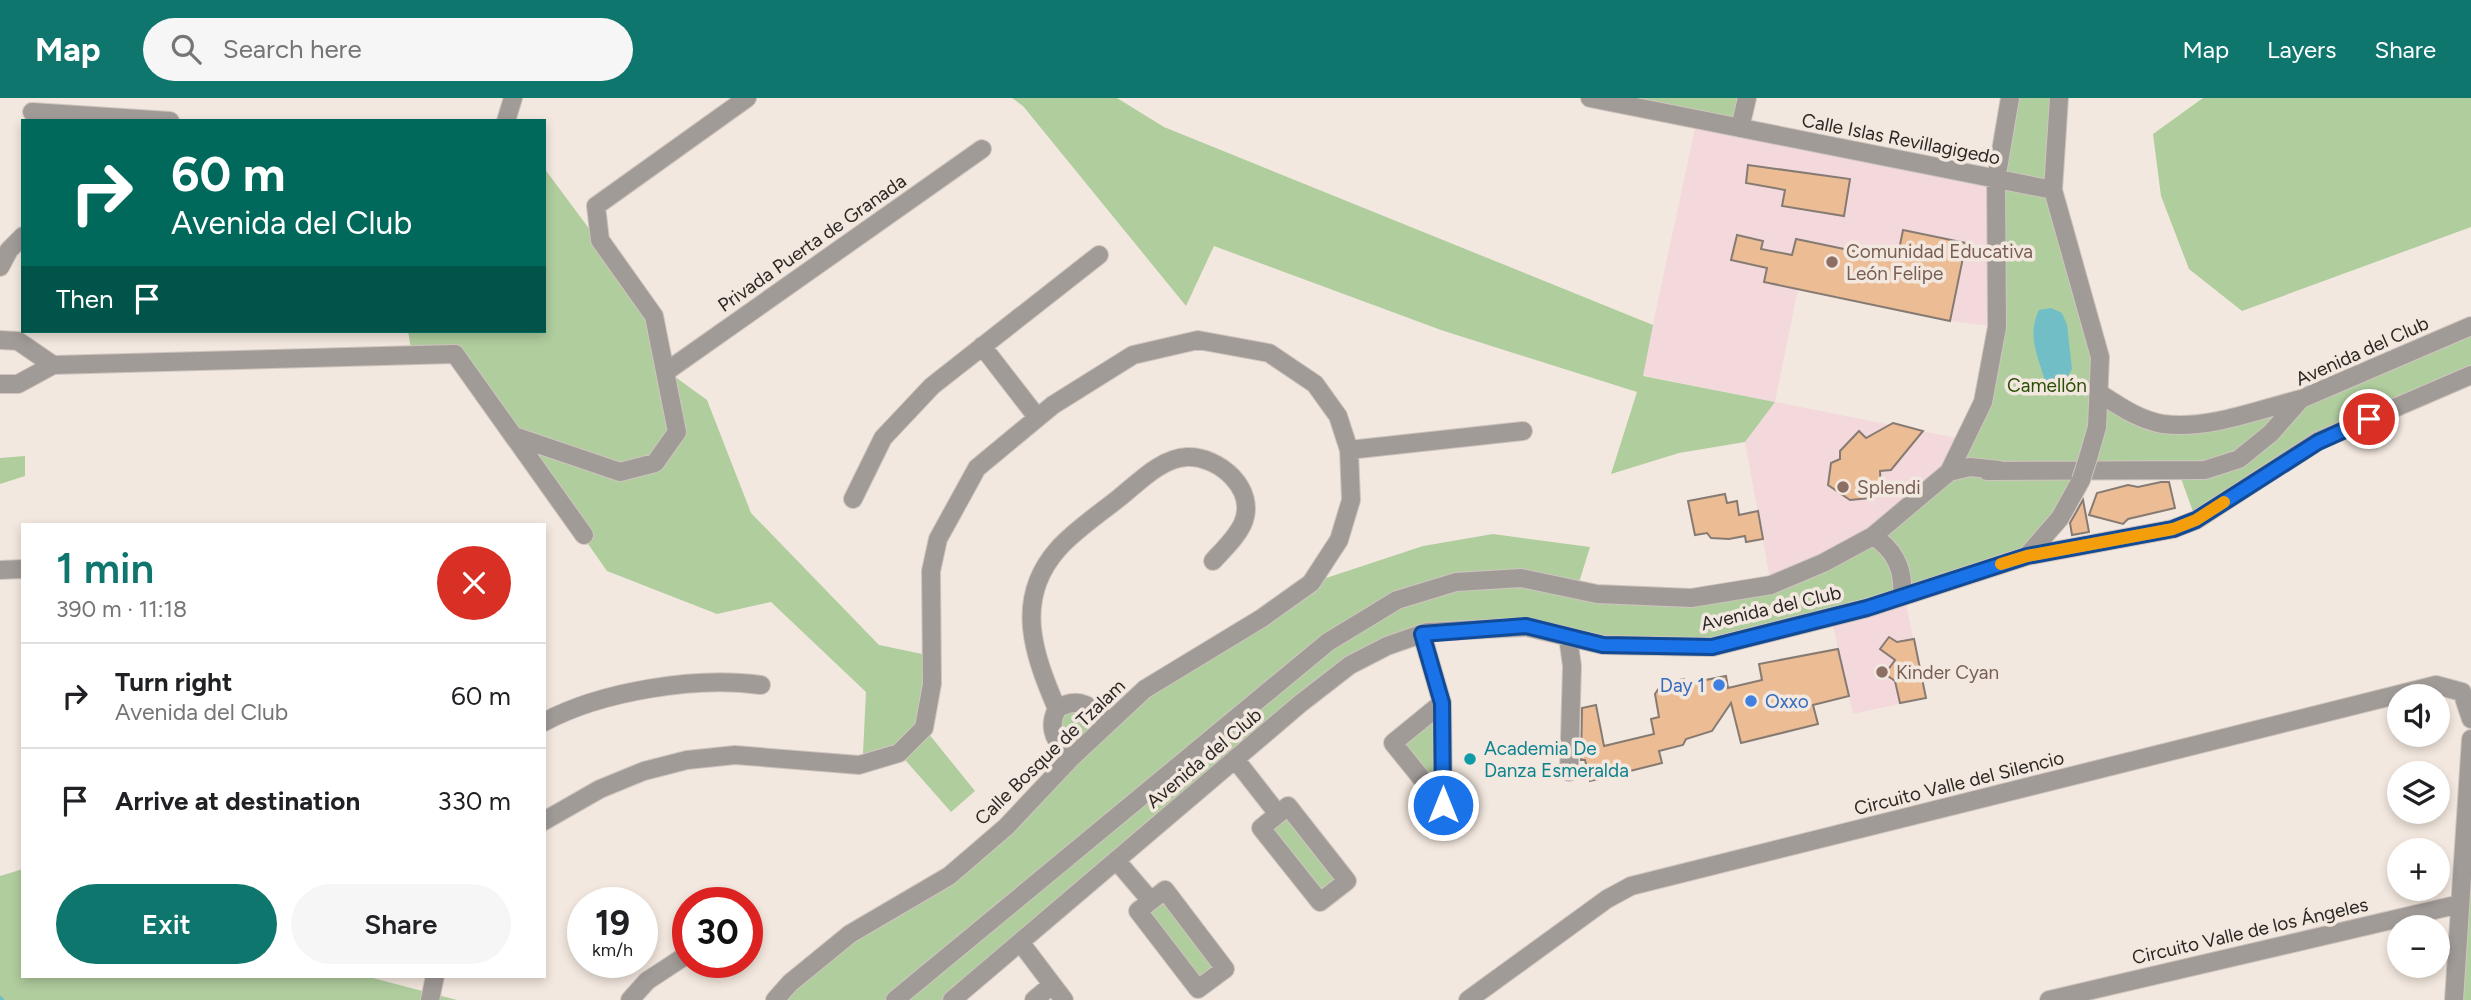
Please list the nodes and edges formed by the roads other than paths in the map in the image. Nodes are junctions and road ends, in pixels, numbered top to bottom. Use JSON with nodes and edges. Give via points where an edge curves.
{"nodes":[{"id":1,"x":513,"y":98,"type":"edge"},
{"id":2,"x":747,"y":98,"type":"edge"},
{"id":3,"x":1590,"y":98,"type":"edge"},
{"id":4,"x":1746,"y":98,"type":"edge"},
{"id":5,"x":2010,"y":98,"type":"edge"},
{"id":6,"x":2059,"y":98,"type":"edge"},
{"id":7,"x":32,"y":112,"type":"dead end"},
{"id":8,"x":139,"y":119,"type":"edge"},
{"id":9,"x":507,"y":119,"type":"edge"},
{"id":10,"x":1740,"y":128,"type":"junction"},
{"id":11,"x":982,"y":149,"type":"dead end"},
{"id":12,"x":1996,"y":180,"type":"junction"},
{"id":13,"x":2053,"y":190,"type":"junction"},
{"id":14,"x":21,"y":238,"type":"edge"},
{"id":15,"x":1099,"y":256,"type":"dead end"},
{"id":16,"x":0,"y":267,"type":"edge"},
{"id":17,"x":2471,"y":326,"type":"edge"},
{"id":18,"x":0,"y":340,"type":"edge"},
{"id":19,"x":982,"y":346,"type":"junction"},
{"id":20,"x":53,"y":365,"type":"junction"},
{"id":21,"x":667,"y":371,"type":"junction"},
{"id":22,"x":2471,"y":375,"type":"edge"},
{"id":23,"x":0,"y":384,"type":"edge"},
{"id":24,"x":2099,"y":394,"type":"junction"},
{"id":25,"x":2301,"y":399,"type":"junction"},
{"id":26,"x":1037,"y":417,"type":"junction"},
{"id":27,"x":1524,"y":431,"type":"dead end"},
{"id":28,"x":517,"y":437,"type":"junction"},
{"id":29,"x":1349,"y":450,"type":"junction"},
{"id":30,"x":1949,"y":472,"type":"junction"},
{"id":31,"x":853,"y":499,"type":"dead end"},
{"id":32,"x":2060,"y":518,"type":"junction"},
{"id":33,"x":583,"y":535,"type":"dead end"},
{"id":34,"x":1873,"y":536,"type":"junction"},
{"id":35,"x":2049,"y":544,"type":"junction"},
{"id":36,"x":2080,"y":546,"type":"junction"},
{"id":37,"x":2027,"y":556,"type":"junction"},
{"id":38,"x":1213,"y":561,"type":"dead end"},
{"id":39,"x":21,"y":569,"type":"edge"},
{"id":40,"x":0,"y":570,"type":"edge"},
{"id":41,"x":1902,"y":595,"type":"junction"},
{"id":42,"x":1422,"y":634,"type":"junction"},
{"id":43,"x":1568,"y":637,"type":"junction"},
{"id":44,"x":1328,"y":642,"type":"junction"},
{"id":45,"x":1350,"y":665,"type":"junction"},
{"id":46,"x":761,"y":685,"type":"dead end"},
{"id":47,"x":1442,"y":703,"type":"junction"},
{"id":48,"x":1057,"y":709,"type":"junction"},
{"id":49,"x":2471,"y":719,"type":"edge"},
{"id":50,"x":546,"y":721,"type":"edge"},
{"id":51,"x":1108,"y":722,"type":"junction"},
{"id":52,"x":2471,"y":739,"type":"edge"},
{"id":53,"x":1071,"y":758,"type":"junction"},
{"id":54,"x":1235,"y":759,"type":"junction"},
{"id":55,"x":1569,"y":772,"type":"dead end"},
{"id":56,"x":1278,"y":814,"type":"junction"},
{"id":57,"x":546,"y":820,"type":"edge"},
{"id":58,"x":1116,"y":860,"type":"junction"},
{"id":59,"x":1047,"y":876,"type":"junction"},
{"id":60,"x":1069,"y":900,"type":"junction"},
{"id":61,"x":1151,"y":901,"type":"junction"},
{"id":62,"x":2459,"y":904,"type":"junction"},
{"id":63,"x":1020,"y":942,"type":"junction"},
{"id":64,"x":672,"y":965,"type":"edge"},
{"id":65,"x":435,"y":978,"type":"edge"},
{"id":66,"x":1058,"y":993,"type":"edge"},
{"id":67,"x":430,"y":1000,"type":"edge"},
{"id":68,"x":630,"y":1000,"type":"edge"},
{"id":69,"x":775,"y":1000,"type":"edge"},
{"id":70,"x":895,"y":1000,"type":"edge"},
{"id":71,"x":952,"y":1000,"type":"edge"},
{"id":72,"x":1034,"y":1000,"type":"edge"},
{"id":73,"x":1468,"y":1000,"type":"edge"},
{"id":74,"x":2049,"y":1000,"type":"edge"},
{"id":75,"x":2454,"y":1000,"type":"edge"}],
"edges":[{"from":1,"to":9,"type":"street"},
{"from":2,"to":21,"type":"street","via":[[596,206],[600,240],[654,316]]},
{"from":3,"to":10,"type":"street","name":"Calle Islas Revillagigedo"},
{"from":4,"to":10,"type":"street"},
{"from":5,"to":12,"type":"street"},
{"from":6,"to":13,"type":"street"},
{"from":7,"to":8,"type":"street"},
{"from":10,"to":12,"type":"street","name":"Calle Islas Revillagigedo"},
{"from":11,"to":21,"type":"street","name":"Privada Puerta de Granada"},
{"from":12,"to":13,"type":"street","name":"Calle Islas Revillagigedo"},
{"from":12,"to":30,"type":"street","via":[[1997,327],[1983,402],[1962,457]]},
{"from":13,"to":24,"type":"street","via":[[2100,357]]},
{"from":14,"to":16,"type":"street"},
{"from":15,"to":19,"type":"street"},
{"from":17,"to":25,"type":"street","name":"Avenida del Club"},
{"from":18,"to":20,"type":"street","via":[[18,341]]},
{"from":19,"to":26,"type":"street"},
{"from":19,"to":31,"type":"street","via":[[932,386],[883,438]]},
{"from":20,"to":23,"type":"street","via":[[18,384]]},
{"from":20,"to":28,"type":"street","via":[[455,354]]},
{"from":21,"to":28,"type":"street","via":[[677,432],[655,463],[621,472]]},
{"from":22,"to":36,"type":"street","name":"Avenida del Club","via":[[2318,442],[2196,520],[2173,529]]},
{"from":24,"to":25,"type":"street","via":[[2162,424],[2207,423]]},
{"from":24,"to":32,"type":"street","bridge":true,"via":[[2097,427],[2088,458]]},
{"from":25,"to":30,"type":"street","name":"Avenida del Club","via":[[2272,433],[2239,459],[2205,470]]},
{"from":26,"to":29,"type":"street","name":"Calle Bosque de Tzalam","via":[[1133,355],[1198,340],[1269,353],[1315,384],[1338,416]]},
{"from":26,"to":57,"type":"street","name":"Calle Bosque de Tzalam","via":[[977,468],[938,539],[932,571],[932,684],[924,728],[899,753],[859,765],[735,755],[687,760],[600,789]]},
{"from":27,"to":29,"type":"street"},
{"from":28,"to":33,"type":"street"},
{"from":29,"to":51,"type":"street","name":"Calle Bosque de Tzalam","via":[[1351,500],[1339,540],[1311,583],[1145,689]]},
{"from":30,"to":34,"type":"street","name":"Avenida del Club"},
{"from":32,"to":35,"type":"street"},
{"from":32,"to":37,"type":"street"},
{"from":34,"to":41,"type":"street","via":[[1898,560]]},
{"from":34,"to":44,"type":"street","name":"Avenida del Club","via":[[1771,585],[1705,598],[1597,594],[1521,578],[1456,582],[1397,600]]},
{"from":35,"to":36,"type":"street"},
{"from":35,"to":37,"type":"street"},
{"from":36,"to":37,"type":"street","name":"Avenida del Club"},
{"from":37,"to":41,"type":"street","name":"Avenida del Club"},
{"from":38,"to":48,"type":"street","via":[[1242,525],[1244,498],[1231,476],[1217,465],[1189,457],[1162,465],[1059,548],[1034,592],[1031,608],[1036,661]]},
{"from":39,"to":40,"type":"street"},
{"from":41,"to":43,"type":"street","name":"Avenida del Club","via":[[1712,647],[1603,645]]},
{"from":42,"to":43,"type":"street","name":"Avenida del Club","via":[[1526,626]]},
{"from":42,"to":45,"type":"street","name":"Avenida del Club"},
{"from":42,"to":47,"type":"street"},
{"from":43,"to":55,"type":"street","via":[[1572,666]]},
{"from":44,"to":45,"type":"street"},
{"from":44,"to":59,"type":"street","name":"Avenida del Club"},
{"from":45,"to":54,"type":"street","name":"Avenida del Club"},
{"from":46,"to":50,"type":"street","via":[[734,681],[642,692],[597,701]]},
{"from":47,"to":47,"type":"street","via":[[1442,741],[1443,805],[1392,743]]},
{"from":48,"to":51,"type":"street","via":[[1079,702],[1093,707]]},
{"from":48,"to":53,"type":"street","via":[[1052,723],[1055,741]]},
{"from":49,"to":73,"type":"street","name":"Circuito Valle del Silencio","via":[[2462,692],[2436,685],[1631,886]]},
{"from":51,"to":53,"type":"street","name":"Calle Bosque de Tzalam"},
{"from":52,"to":62,"type":"street"},
{"from":53,"to":69,"type":"street","name":"Calle Bosque de Tzalam","via":[[1006,827],[949,876],[850,934]]},
{"from":54,"to":56,"type":"street"},
{"from":54,"to":58,"type":"street","name":"Avenida del Club"},
{"from":56,"to":56,"type":"street","via":[[1261,828],[1320,902],[1347,881],[1289,806]]},
{"from":58,"to":60,"type":"street","name":"Avenida del Club"},
{"from":58,"to":61,"type":"street"},
{"from":59,"to":60,"type":"street"},
{"from":59,"to":70,"type":"street","name":"Avenida del Club"},
{"from":60,"to":63,"type":"street","name":"Avenida del Club"},
{"from":61,"to":61,"type":"street","via":[[1138,911],[1198,989],[1226,969],[1165,890]]},
{"from":62,"to":74,"type":"street","name":"Circuito Valle de los Ángeles"},
{"from":62,"to":75,"type":"street"},
{"from":63,"to":66,"type":"street"},
{"from":63,"to":71,"type":"street","name":"Avenida del Club"},
{"from":64,"to":68,"type":"street","via":[[647,981]]},
{"from":65,"to":67,"type":"street"},
{"from":66,"to":72,"type":"street"}]}
